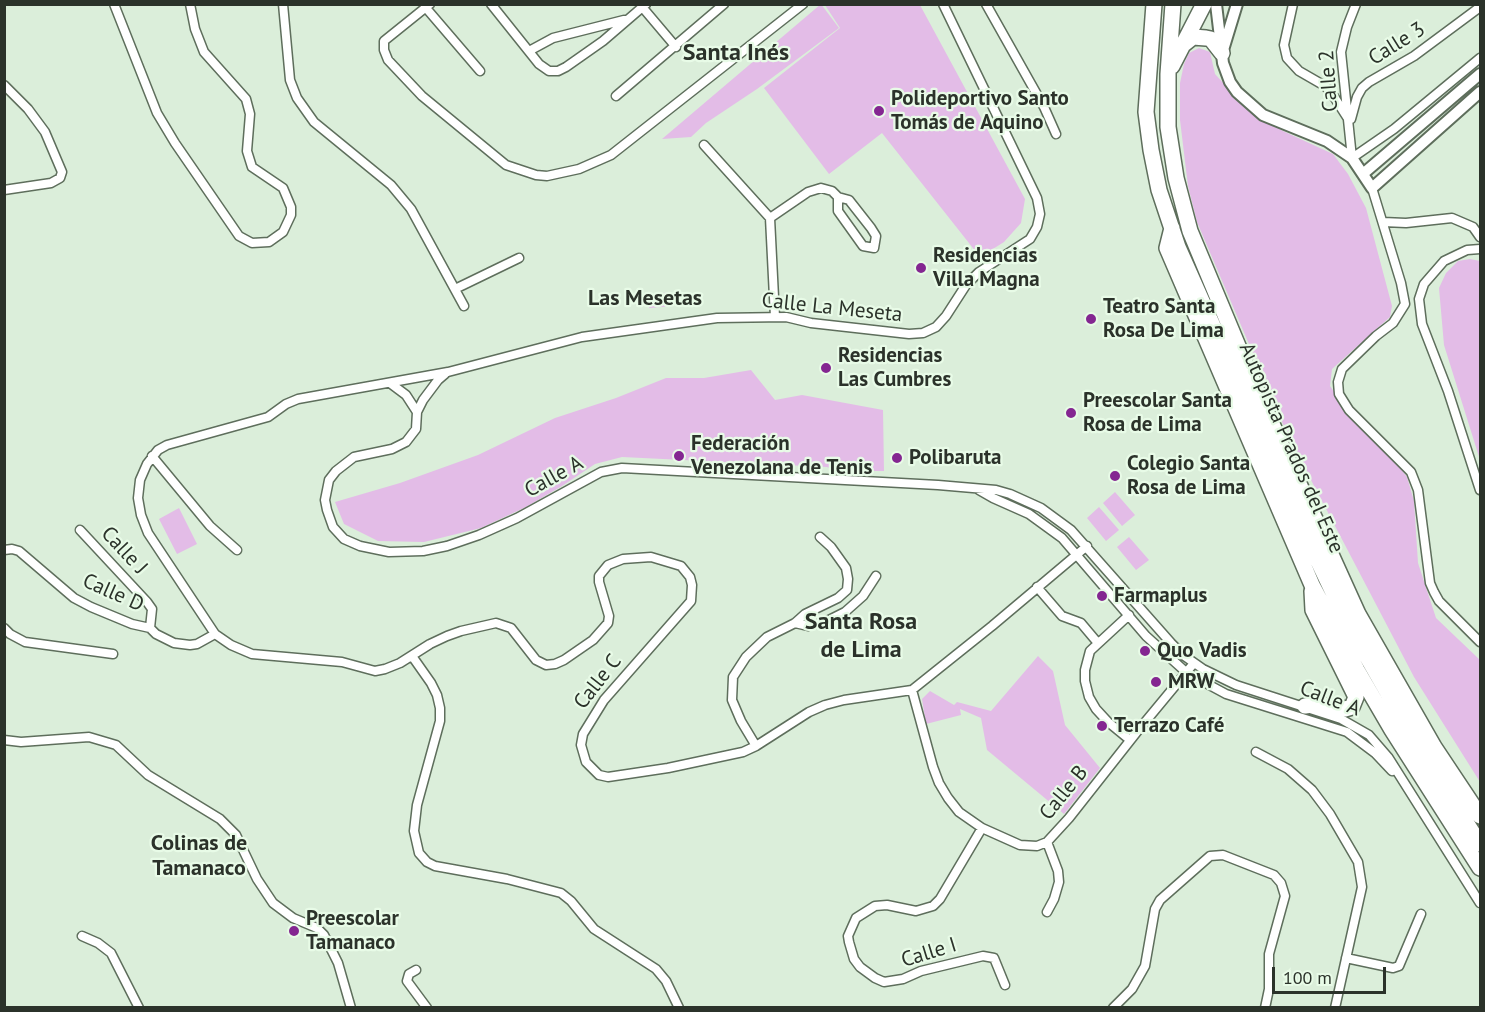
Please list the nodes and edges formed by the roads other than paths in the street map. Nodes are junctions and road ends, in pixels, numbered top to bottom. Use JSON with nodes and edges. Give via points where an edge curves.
{"nodes":[{"id":1,"x":114,"y":4,"type":"edge"},
{"id":2,"x":190,"y":4,"type":"edge"},
{"id":3,"x":283,"y":4,"type":"edge"},
{"id":4,"x":491,"y":4,"type":"edge"},
{"id":5,"x":724,"y":4,"type":"edge"},
{"id":6,"x":803,"y":4,"type":"edge"},
{"id":7,"x":943,"y":4,"type":"edge"},
{"id":8,"x":986,"y":4,"type":"edge"},
{"id":9,"x":1154,"y":4,"type":"edge"},
{"id":10,"x":1173,"y":4,"type":"edge"},
{"id":11,"x":1237,"y":4,"type":"edge"},
{"id":12,"x":1293,"y":4,"type":"edge"},
{"id":13,"x":1356,"y":4,"type":"edge"},
{"id":14,"x":428,"y":6,"type":"edge"},
{"id":15,"x":645,"y":6,"type":"edge"},
{"id":16,"x":1208,"y":6,"type":"edge"},
{"id":17,"x":1480,"y":8,"type":"edge"},
{"id":18,"x":628,"y":19,"type":"junction"},
{"id":19,"x":1183,"y":45,"type":"junction"},
{"id":20,"x":676,"y":47,"type":"junction"},
{"id":21,"x":529,"y":51,"type":"junction"},
{"id":22,"x":1222,"y":53,"type":"junction"},
{"id":23,"x":1480,"y":58,"type":"edge"},
{"id":24,"x":480,"y":71,"type":"dead end"},
{"id":25,"x":1168,"y":74,"type":"junction"},
{"id":26,"x":1480,"y":74,"type":"edge"},
{"id":27,"x":4,"y":85,"type":"edge"},
{"id":28,"x":1480,"y":92,"type":"edge"},
{"id":29,"x":616,"y":96,"type":"dead end"},
{"id":30,"x":1350,"y":123,"type":"junction"},
{"id":31,"x":1056,"y":134,"type":"dead end"},
{"id":32,"x":704,"y":145,"type":"dead end"},
{"id":33,"x":1352,"y":158,"type":"junction"},
{"id":34,"x":1364,"y":173,"type":"junction"},
{"id":35,"x":1372,"y":189,"type":"junction"},
{"id":36,"x":4,"y":190,"type":"edge"},
{"id":37,"x":838,"y":197,"type":"junction"},
{"id":38,"x":770,"y":218,"type":"junction"},
{"id":39,"x":1383,"y":222,"type":"junction"},
{"id":40,"x":1172,"y":228,"type":"junction"},
{"id":41,"x":1480,"y":237,"type":"edge"},
{"id":42,"x":1480,"y":249,"type":"edge"},
{"id":43,"x":519,"y":258,"type":"dead end"},
{"id":44,"x":455,"y":289,"type":"junction"},
{"id":45,"x":464,"y":306,"type":"dead end"},
{"id":46,"x":775,"y":317,"type":"junction"},
{"id":47,"x":448,"y":372,"type":"junction"},
{"id":48,"x":390,"y":383,"type":"junction"},
{"id":49,"x":417,"y":412,"type":"junction"},
{"id":50,"x":152,"y":456,"type":"junction"},
{"id":51,"x":977,"y":489,"type":"junction"},
{"id":52,"x":1480,"y":490,"type":"edge"},
{"id":53,"x":80,"y":530,"type":"dead end"},
{"id":54,"x":820,"y":537,"type":"dead end"},
{"id":55,"x":1315,"y":539,"type":"junction"},
{"id":56,"x":1086,"y":546,"type":"junction"},
{"id":57,"x":4,"y":550,"type":"edge"},
{"id":58,"x":237,"y":550,"type":"dead end"},
{"id":59,"x":1077,"y":554,"type":"junction"},
{"id":60,"x":876,"y":576,"type":"dead end"},
{"id":61,"x":1312,"y":585,"type":"junction"},
{"id":62,"x":1037,"y":587,"type":"junction"},
{"id":63,"x":1130,"y":615,"type":"junction"},
{"id":64,"x":795,"y":623,"type":"junction"},
{"id":65,"x":4,"y":628,"type":"edge"},
{"id":66,"x":150,"y":628,"type":"junction"},
{"id":67,"x":215,"y":634,"type":"junction"},
{"id":68,"x":1097,"y":642,"type":"junction"},
{"id":69,"x":1480,"y":642,"type":"edge"},
{"id":70,"x":113,"y":654,"type":"dead end"},
{"id":71,"x":412,"y":656,"type":"junction"},
{"id":72,"x":1194,"y":663,"type":"junction"},
{"id":73,"x":1187,"y":673,"type":"junction"},
{"id":74,"x":912,"y":690,"type":"junction"},
{"id":75,"x":1305,"y":706,"type":"junction"},
{"id":76,"x":4,"y":740,"type":"edge"},
{"id":77,"x":1130,"y":740,"type":"junction"},
{"id":78,"x":756,"y":746,"type":"junction"},
{"id":79,"x":1256,"y":752,"type":"dead end"},
{"id":80,"x":1405,"y":784,"type":"junction"},
{"id":81,"x":1480,"y":816,"type":"edge"},
{"id":82,"x":982,"y":828,"type":"junction"},
{"id":83,"x":1047,"y":842,"type":"junction"},
{"id":84,"x":1480,"y":844,"type":"edge"},
{"id":85,"x":1480,"y":868,"type":"edge"},
{"id":86,"x":1480,"y":903,"type":"edge"},
{"id":87,"x":1047,"y":912,"type":"dead end"},
{"id":88,"x":1421,"y":914,"type":"dead end"},
{"id":89,"x":82,"y":936,"type":"dead end"},
{"id":90,"x":1346,"y":958,"type":"junction"},
{"id":91,"x":416,"y":970,"type":"dead end"},
{"id":92,"x":1005,"y":985,"type":"dead end"},
{"id":93,"x":139,"y":1008,"type":"edge"},
{"id":94,"x":351,"y":1008,"type":"edge"},
{"id":95,"x":427,"y":1008,"type":"edge"},
{"id":96,"x":679,"y":1008,"type":"edge"},
{"id":97,"x":1113,"y":1008,"type":"edge"},
{"id":98,"x":1265,"y":1008,"type":"edge"},
{"id":99,"x":1335,"y":1008,"type":"edge"}],
"edges":[{"from":1,"to":2,"type":"street","via":[[157,113],[175,143],[239,236],[252,243],[269,242],[283,232],[291,207],[283,188],[252,167],[247,151],[250,114],[246,99],[204,52]]},
{"from":3,"to":44,"type":"street","via":[[290,80],[297,98],[314,122],[391,185],[411,209]]},
{"from":4,"to":21,"type":"street"},
{"from":5,"to":20,"type":"street"},
{"from":6,"to":14,"type":"street","via":[[611,155],[579,169],[547,176],[506,165],[422,96],[388,60],[384,41]]},
{"from":7,"to":46,"type":"street","name":"Calle La Meseta","via":[[1037,198],[1040,214],[1034,233],[979,272],[936,327],[923,333]]},
{"from":8,"to":31,"type":"street"},
{"from":9,"to":40,"type":"highway","name":"Autopista Prados del Este","via":[[1146,112],[1159,190]]},
{"from":10,"to":25,"type":"highway","name":"Autopista Prados del Este"},
{"from":11,"to":22,"type":"street"},
{"from":12,"to":30,"type":"street","via":[[1284,45],[1287,58],[1331,92]]},
{"from":13,"to":30,"type":"street","name":"Calle 2","via":[[1341,52]]},
{"from":14,"to":24,"type":"street"},
{"from":15,"to":18,"type":"street"},
{"from":15,"to":20,"type":"street"},
{"from":16,"to":19,"type":"highway"},
{"from":16,"to":22,"type":"street"},
{"from":17,"to":30,"type":"street","name":"Calle 3","via":[[1362,88]]},
{"from":18,"to":21,"type":"street","via":[[553,38]]},
{"from":18,"to":21,"type":"street","via":[[558,71],[549,71]]},
{"from":19,"to":22,"type":"highway","via":[[1193,37],[1202,37],[1211,39]]},
{"from":19,"to":25,"type":"highway"},
{"from":20,"to":29,"type":"street"},
{"from":22,"to":33,"type":"street","via":[[1230,82],[1256,109],[1327,141]]},
{"from":23,"to":33,"type":"street","via":[[1394,129]]},
{"from":25,"to":55,"type":"highway","name":"Autopista Prados del Este","via":[[1171,151],[1190,231]]},
{"from":26,"to":34,"type":"street"},
{"from":27,"to":36,"type":"street","via":[[45,132],[62,172],[51,183]]},
{"from":28,"to":35,"type":"street"},
{"from":30,"to":33,"type":"street","name":"Calle 2"},
{"from":32,"to":38,"type":"street"},
{"from":33,"to":34,"type":"street"},
{"from":34,"to":35,"type":"street"},
{"from":35,"to":39,"type":"street"},
{"from":37,"to":37,"type":"street","via":[[838,211],[863,246],[874,248],[876,236],[871,228],[849,200]]},
{"from":37,"to":38,"type":"street","via":[[821,188],[807,192]]},
{"from":38,"to":46,"type":"street"},
{"from":39,"to":41,"type":"street","via":[[1452,218],[1473,227]]},
{"from":39,"to":69,"type":"street","via":[[1405,304],[1393,323],[1342,369],[1339,394],[1349,410],[1411,472],[1418,490],[1430,583],[1439,601]]},
{"from":40,"to":55,"type":"highway","name":"Autopista Prados del Este"},
{"from":40,"to":61,"type":"highway","via":[[1167,248]]},
{"from":42,"to":52,"type":"street","via":[[1467,250],[1444,261],[1424,284],[1419,299],[1422,324]]},
{"from":43,"to":44,"type":"street"},
{"from":44,"to":45,"type":"street"},
{"from":46,"to":47,"type":"street","name":"Calle La Meseta","via":[[717,318],[582,337]]},
{"from":47,"to":48,"type":"street"},
{"from":47,"to":49,"type":"street","name":"Calle A","via":[[430,390]]},
{"from":48,"to":49,"type":"street","via":[[406,395]]},
{"from":48,"to":50,"type":"street","via":[[298,399],[268,417],[167,445]]},
{"from":49,"to":51,"type":"street","name":"Calle A","via":[[416,429],[406,442],[354,457],[329,480],[325,500],[329,517],[338,533],[353,544],[400,552],[447,546],[517,518],[601,472],[622,468]]},
{"from":50,"to":58,"type":"street","via":[[210,526]]},
{"from":50,"to":67,"type":"street","via":[[139,488],[144,524]]},
{"from":51,"to":56,"type":"street","name":"Calle A","via":[[996,490],[1028,501],[1062,522]]},
{"from":51,"to":59,"type":"street","name":"Calle A","via":[[1041,521]]},
{"from":53,"to":66,"type":"street","name":"Calle J","via":[[152,609]]},
{"from":54,"to":64,"type":"street","via":[[846,568],[847,590]]},
{"from":55,"to":81,"type":"highway","name":"Autopista Prados del Este","via":[[1434,747]]},
{"from":55,"to":84,"type":"highway","name":"Autopista Prados del Este","via":[[1362,651]]},
{"from":56,"to":59,"type":"street","name":"Calle C"},
{"from":56,"to":72,"type":"street","name":"Calle A","via":[[1171,643]]},
{"from":57,"to":66,"type":"street","name":"Calle D","via":[[19,551],[90,608]]},
{"from":59,"to":62,"type":"street","name":"Calle C"},
{"from":59,"to":63,"type":"street","name":"Calle A"},
{"from":60,"to":64,"type":"street","via":[[863,596],[837,617],[808,626]]},
{"from":61,"to":75,"type":"highway","via":[[1313,610],[1356,697],[1352,706],[1345,709],[1319,704]]},
{"from":61,"to":85,"type":"highway","via":[[1392,730]]},
{"from":62,"to":68,"type":"street","via":[[1062,616],[1081,623]]},
{"from":62,"to":74,"type":"street","name":"Calle C"},
{"from":63,"to":68,"type":"street"},
{"from":63,"to":73,"type":"street","name":"Calle A","via":[[1162,652]]},
{"from":64,"to":78,"type":"street","via":[[756,646],[733,676],[732,700]]},
{"from":65,"to":70,"type":"street","via":[[25,642]]},
{"from":66,"to":67,"type":"street","name":"Calle D","via":[[182,645],[197,644]]},
{"from":67,"to":71,"type":"street","via":[[252,654],[342,662],[375,671]]},
{"from":68,"to":77,"type":"street","via":[[1086,663],[1087,692],[1102,716]]},
{"from":71,"to":78,"type":"street","name":"Calle C","via":[[461,631],[496,623],[511,628],[536,660],[546,665],[564,660],[593,640],[608,623],[599,582],[602,570],[623,559],[659,558],[686,570],[692,585],[691,601],[630,668],[587,724],[581,745],[586,762],[599,775],[619,777],[721,758]]},
{"from":71,"to":96,"type":"street","via":[[431,683],[440,708],[417,805],[414,831],[420,854],[435,866],[561,893],[600,933],[656,969]]},
{"from":72,"to":73,"type":"street","name":"Calle B"},
{"from":72,"to":75,"type":"street","name":"Calle A","via":[[1236,685]]},
{"from":73,"to":77,"type":"street","name":"Calle B"},
{"from":73,"to":80,"type":"street","name":"Calle A","via":[[1243,700],[1347,732],[1375,753]]},
{"from":74,"to":78,"type":"street","name":"Calle C","via":[[825,705]]},
{"from":74,"to":82,"type":"street","name":"Calle B","via":[[939,783],[959,812]]},
{"from":75,"to":80,"type":"street","name":"Calle A","via":[[1352,724],[1369,735]]},
{"from":76,"to":94,"type":"street","via":[[89,736],[116,745],[148,775],[220,819],[236,836],[273,903],[324,935],[338,963]]},
{"from":77,"to":83,"type":"street","name":"Calle B"},
{"from":79,"to":90,"type":"street","via":[[1288,769],[1312,790],[1358,862],[1362,886]]},
{"from":80,"to":86,"type":"street"},
{"from":82,"to":83,"type":"street","name":"Calle B","via":[[1020,845]]},
{"from":82,"to":92,"type":"street","name":"Calle I","via":[[933,906],[916,911],[875,906],[856,918],[848,936],[860,967],[884,982],[982,956],[994,958]]},
{"from":83,"to":87,"type":"street","via":[[1059,882]]},
{"from":88,"to":90,"type":"street","via":[[1399,966]]},
{"from":89,"to":93,"type":"street","via":[[111,953]]},
{"from":90,"to":99,"type":"street"},
{"from":91,"to":95,"type":"street","via":[[407,981]]},
{"from":97,"to":98,"type":"street","via":[[1132,989],[1145,966],[1160,900],[1209,856],[1223,855],[1274,874],[1285,896],[1269,954]]}]}
